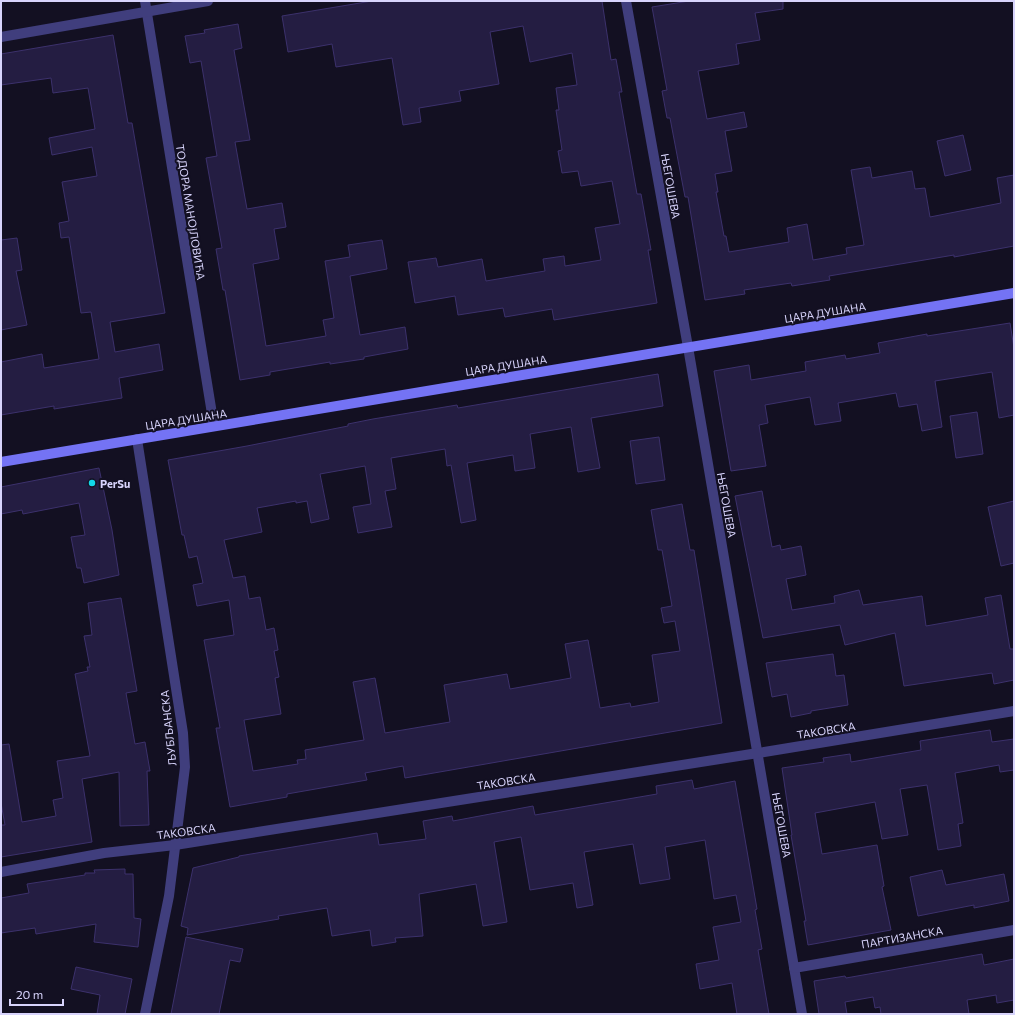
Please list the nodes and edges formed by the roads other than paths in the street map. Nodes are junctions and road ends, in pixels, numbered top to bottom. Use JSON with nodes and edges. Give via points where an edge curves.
{"nodes":[{"id":1,"x":145,"y":1,"type":"edge"},
{"id":2,"x":208,"y":1,"type":"edge"},
{"id":3,"x":626,"y":1,"type":"edge"},
{"id":4,"x":146,"y":12,"type":"junction"},
{"id":5,"x":1,"y":37,"type":"edge"},
{"id":6,"x":1014,"y":293,"type":"edge"},
{"id":7,"x":688,"y":347,"type":"junction"},
{"id":8,"x":214,"y":426,"type":"junction"},
{"id":9,"x":137,"y":439,"type":"junction"},
{"id":10,"x":1,"y":462,"type":"edge"},
{"id":11,"x":1014,"y":711,"type":"edge"},
{"id":12,"x":758,"y":753,"type":"junction"},
{"id":13,"x":175,"y":845,"type":"junction"},
{"id":14,"x":1,"y":872,"type":"edge"},
{"id":15,"x":1014,"y":930,"type":"edge"},
{"id":16,"x":794,"y":968,"type":"junction"},
{"id":17,"x":144,"y":1014,"type":"edge"},
{"id":18,"x":802,"y":1014,"type":"edge"}],
"edges":[{"from":1,"to":4,"type":"street","name":"ТОДОРА МАНОЈЛОВИЋА"},
{"from":2,"to":4,"type":"street"},
{"from":3,"to":7,"type":"street","name":"ЊЕГОШЕВА"},
{"from":4,"to":5,"type":"street"},
{"from":4,"to":8,"type":"street","name":"ТОДОРА МАНОЈЛОВИЋА"},
{"from":6,"to":7,"type":"street","name":"ЦАРА ДУШАНА"},
{"from":7,"to":8,"type":"street","name":"ЦАРА ДУШАНА"},
{"from":7,"to":12,"type":"street","name":"ЊЕГОШЕВА"},
{"from":8,"to":9,"type":"street","name":"ЦАРА ДУШАНА"},
{"from":9,"to":10,"type":"street","name":"ЦАРА ДУШАНА"},
{"from":9,"to":13,"type":"street","name":"ЉУБЉАНСКА","via":[[182,733],[185,767]]},
{"from":11,"to":12,"type":"street","name":"ТАКОВСКА"},
{"from":12,"to":13,"type":"street","name":"ТАКОВСКА"},
{"from":12,"to":16,"type":"street","name":"ЊЕГОШЕВА"},
{"from":13,"to":14,"type":"street","name":"ТАКОВСКА","via":[[104,853]]},
{"from":13,"to":17,"type":"street","name":"ЉУБЉАНСКА","via":[[169,896]]},
{"from":15,"to":16,"type":"street","name":"ПАРТИЗАНСКА"},
{"from":16,"to":18,"type":"street","name":"ЊЕГОШЕВА"}]}
